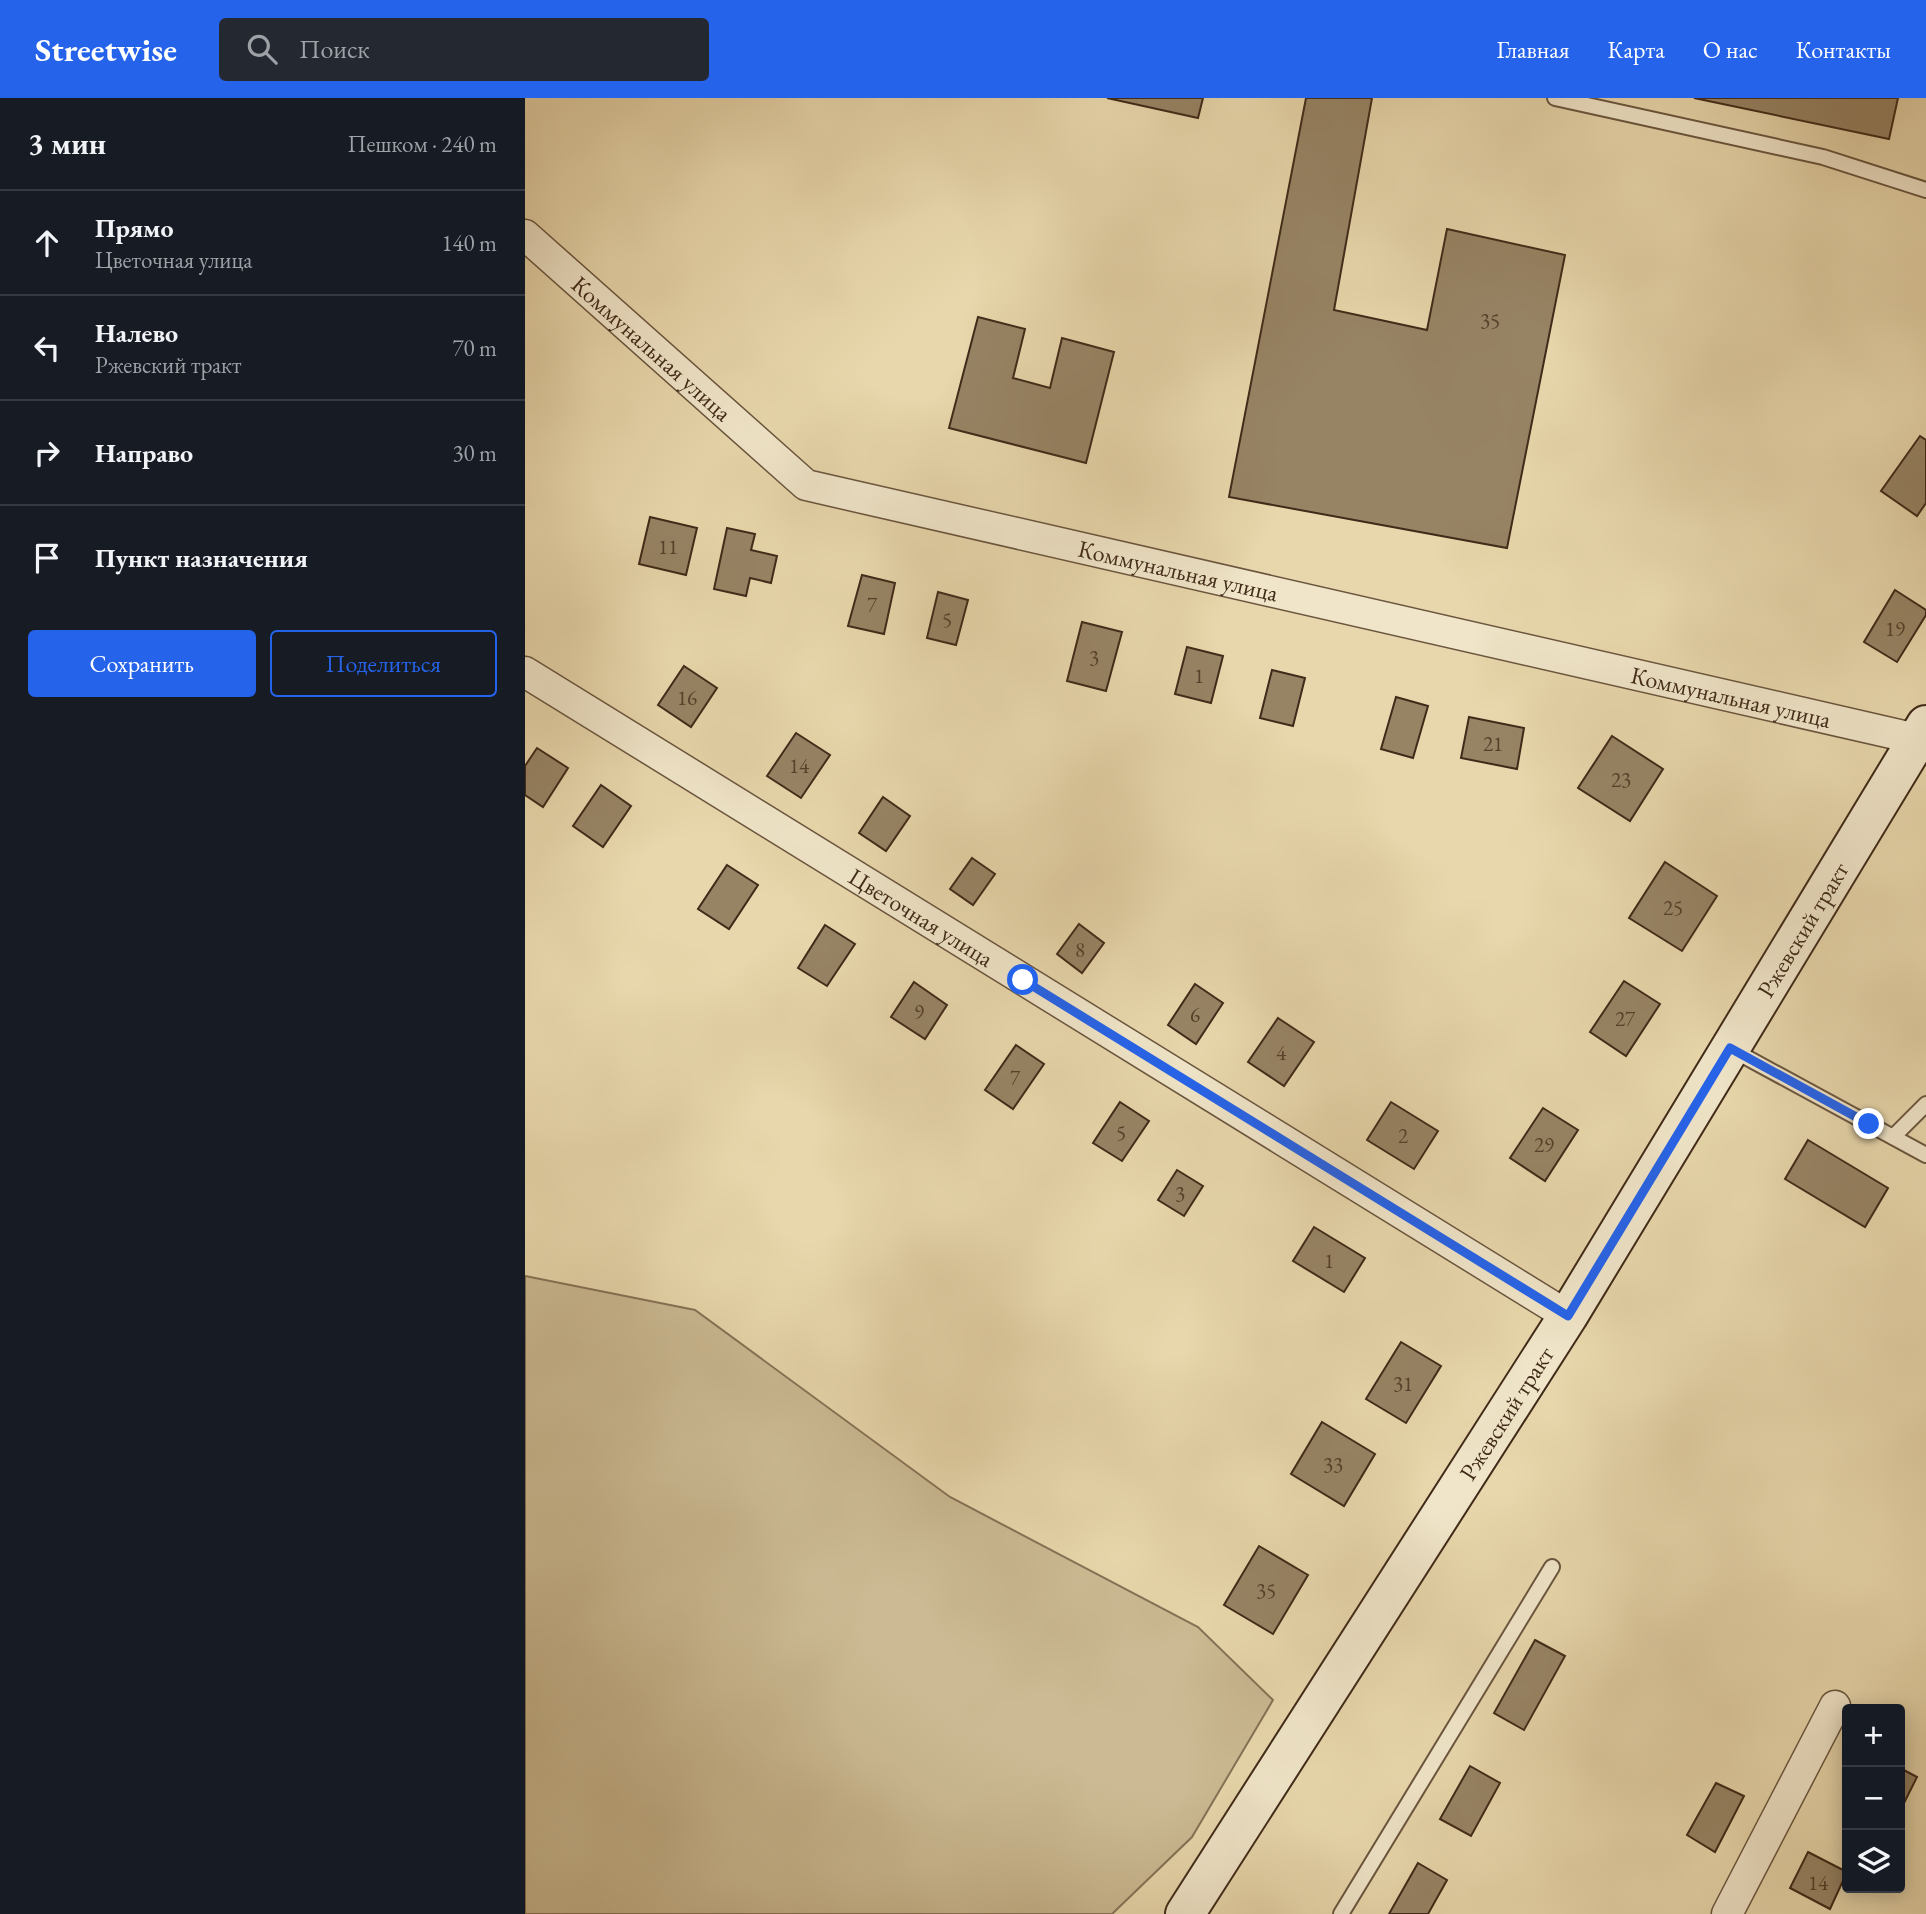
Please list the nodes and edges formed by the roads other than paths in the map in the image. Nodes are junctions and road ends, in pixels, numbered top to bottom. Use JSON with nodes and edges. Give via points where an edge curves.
{"nodes":[{"id":1,"x":1555,"y":98,"type":"edge"},
{"id":2,"x":1926,"y":190,"type":"edge"},
{"id":3,"x":525,"y":235,"type":"edge"},
{"id":4,"x":525,"y":673,"type":"edge"},
{"id":5,"x":1921,"y":732,"type":"edge"},
{"id":6,"x":1730,"y":1048,"type":"junction"},
{"id":7,"x":1926,"y":1104,"type":"edge"},
{"id":8,"x":1893,"y":1137,"type":"junction"},
{"id":9,"x":1926,"y":1155,"type":"edge"},
{"id":10,"x":1568,"y":1316,"type":"junction"},
{"id":11,"x":1552,"y":1567,"type":"dead end"},
{"id":12,"x":1835,"y":1706,"type":"dead end"},
{"id":13,"x":1185,"y":1914,"type":"edge"},
{"id":14,"x":1341,"y":1914,"type":"edge"},
{"id":15,"x":1727,"y":1914,"type":"edge"}],
"edges":[{"from":1,"to":2,"type":"lane","via":[[1823,157]]},
{"from":3,"to":5,"type":"street","name":"Коммунальная улица","via":[[806,485]]},
{"from":4,"to":10,"type":"street","name":"Цветочная улица"},
{"from":5,"to":6,"type":"main road","name":"Ржевский тракт"},
{"from":6,"to":8,"type":"lane"},
{"from":6,"to":10,"type":"main road","name":"Ржевский тракт"},
{"from":7,"to":8,"type":"lane"},
{"from":8,"to":9,"type":"lane"},
{"from":10,"to":13,"type":"main road","name":"Ржевский тракт"},
{"from":11,"to":14,"type":"lane"},
{"from":12,"to":15,"type":"street"}]}
